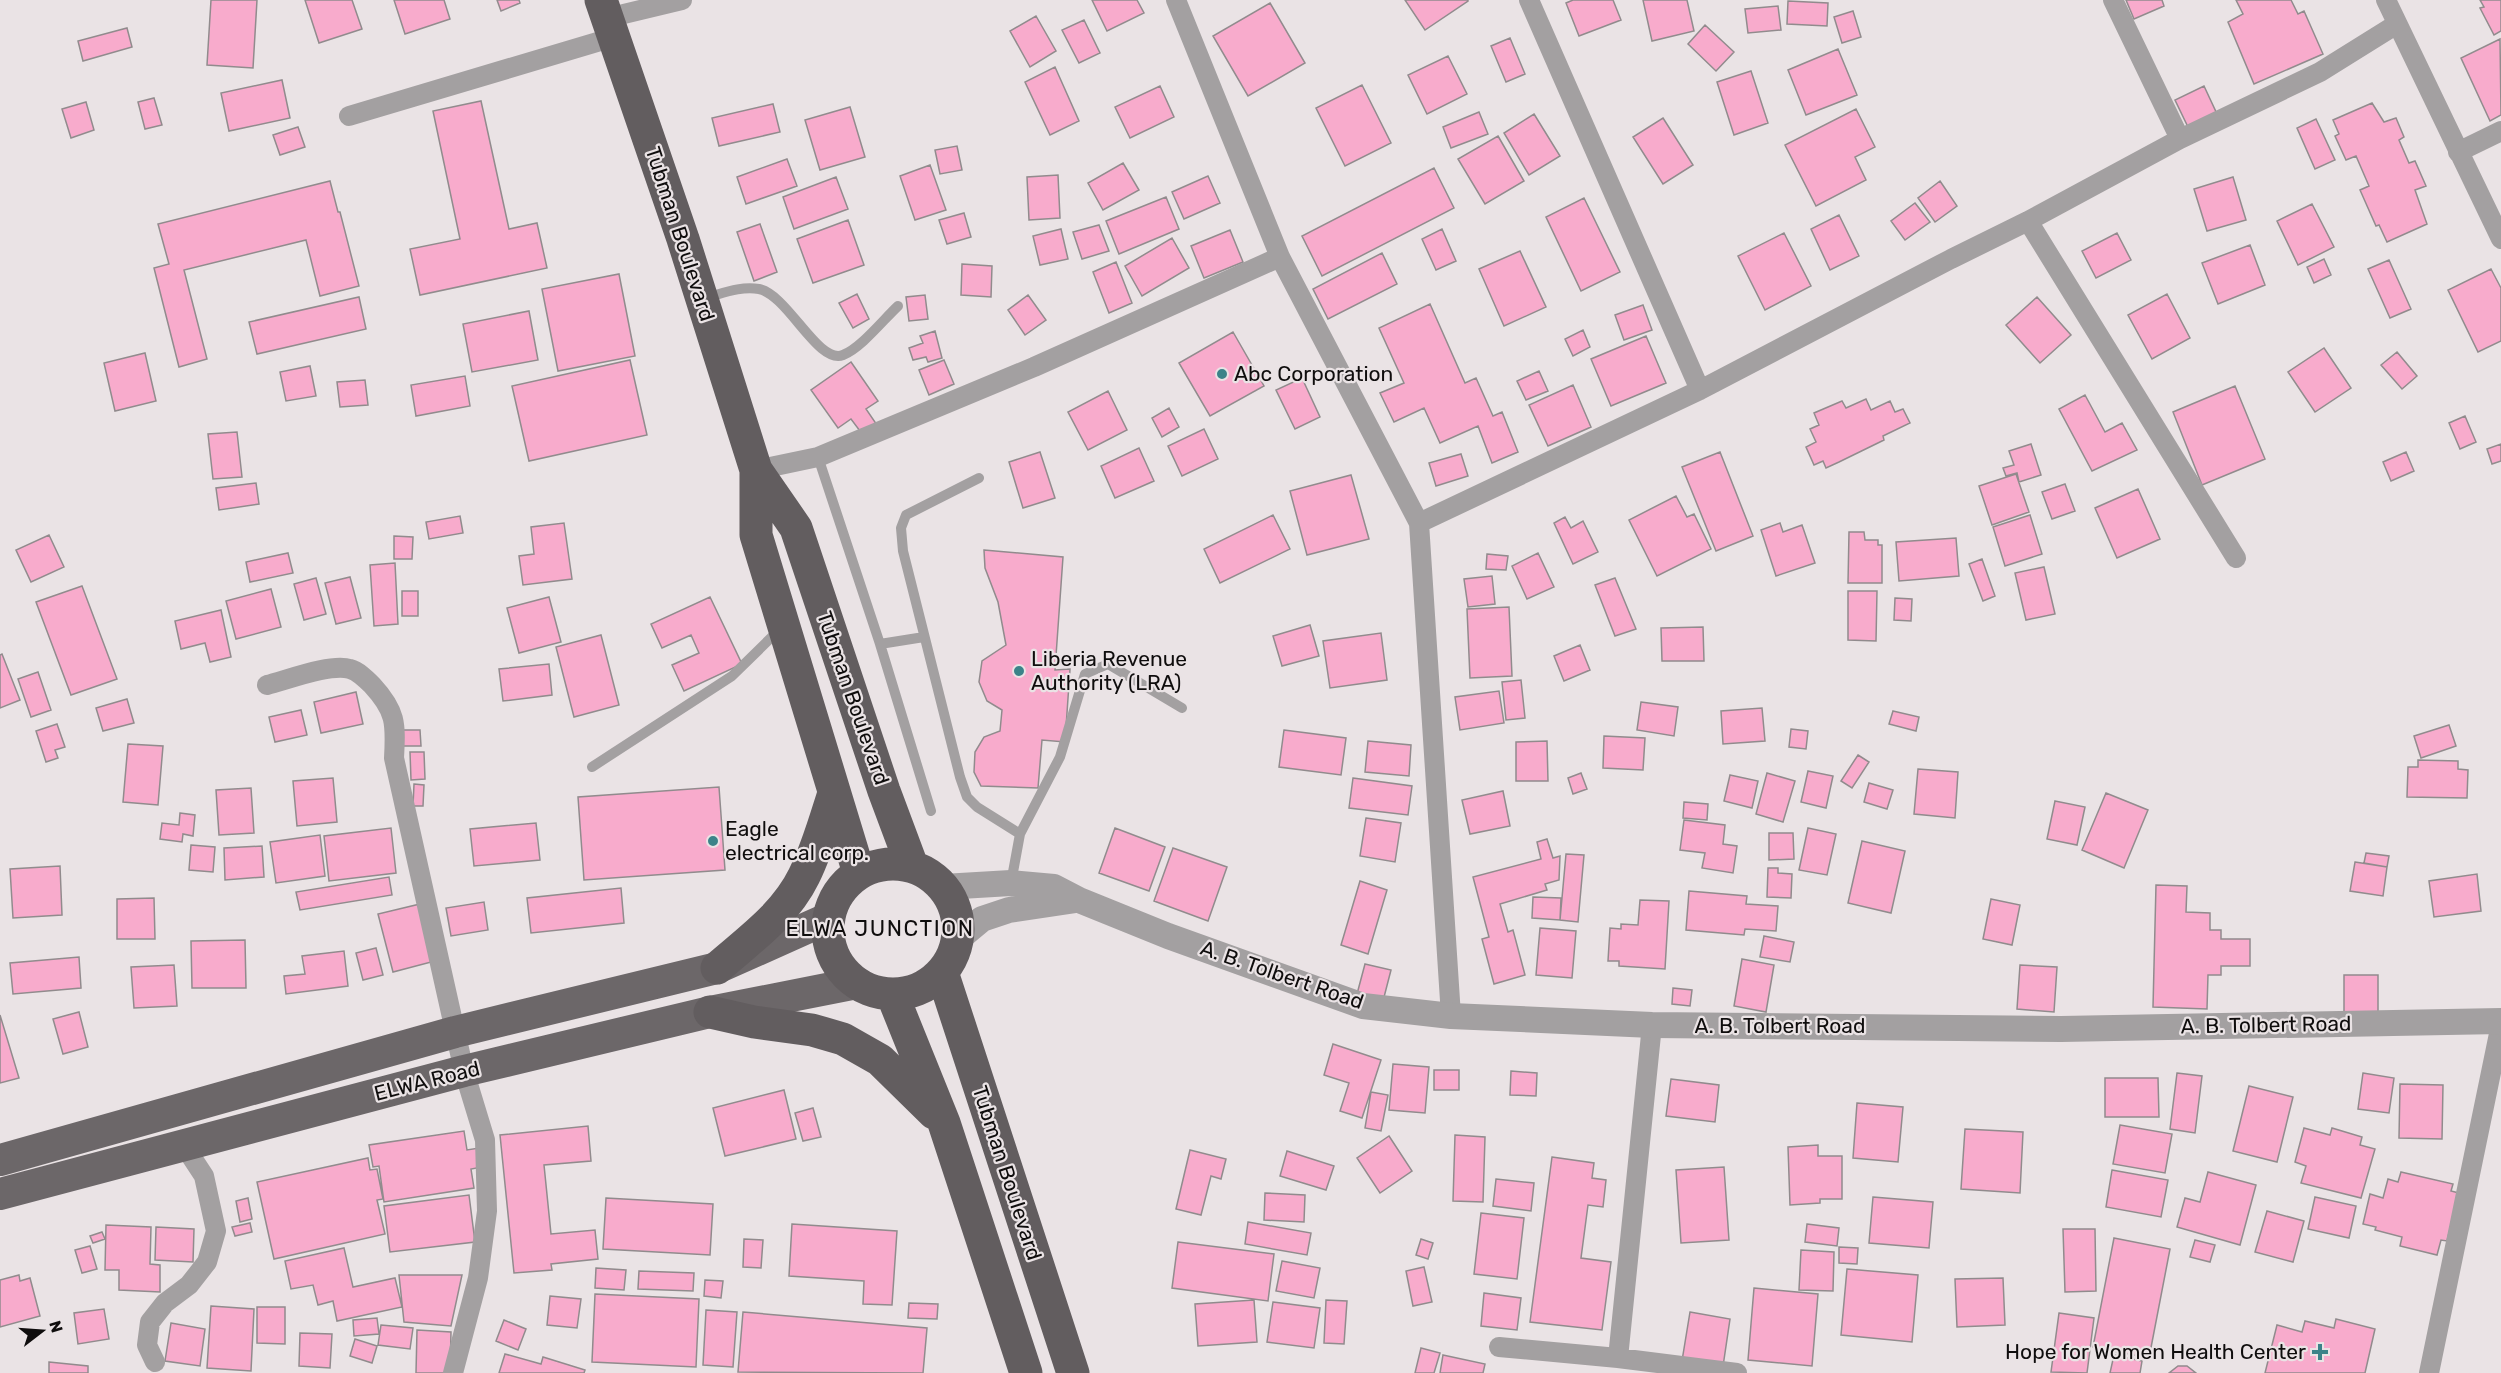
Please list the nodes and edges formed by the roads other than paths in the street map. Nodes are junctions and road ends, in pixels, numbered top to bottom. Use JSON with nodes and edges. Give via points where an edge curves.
{"nodes":[{"id":1,"x":682,"y":0,"type":"edge"},
{"id":2,"x":1176,"y":0,"type":"edge"},
{"id":3,"x":1529,"y":0,"type":"edge"},
{"id":4,"x":2113,"y":0,"type":"edge"},
{"id":5,"x":2386,"y":0,"type":"edge"},
{"id":6,"x":607,"y":18,"type":"edge"},
{"id":7,"x":2397,"y":24,"type":"junction"},
{"id":8,"x":349,"y":116,"type":"dead end"},
{"id":9,"x":2501,"y":131,"type":"edge"},
{"id":10,"x":2180,"y":139,"type":"junction"},
{"id":11,"x":2458,"y":152,"type":"junction"},
{"id":12,"x":2028,"y":221,"type":"junction"},
{"id":13,"x":2501,"y":239,"type":"edge"},
{"id":14,"x":1280,"y":256,"type":"junction"},
{"id":15,"x":702,"y":299,"type":"junction"},
{"id":16,"x":898,"y":306,"type":"dead end"},
{"id":17,"x":1700,"y":390,"type":"junction"},
{"id":18,"x":818,"y":457,"type":"junction"},
{"id":19,"x":756,"y":470,"type":"junction"},
{"id":20,"x":979,"y":478,"type":"dead end"},
{"id":21,"x":1419,"y":523,"type":"junction"},
{"id":22,"x":2236,"y":558,"type":"dead end"},
{"id":23,"x":783,"y":626,"type":"junction"},
{"id":24,"x":924,"y":637,"type":"junction"},
{"id":25,"x":880,"y":644,"type":"junction"},
{"id":26,"x":267,"y":685,"type":"dead end"},
{"id":27,"x":1182,"y":708,"type":"dead end"},
{"id":28,"x":592,"y":767,"type":"dead end"},
{"id":29,"x":834,"y":793,"type":"junction"},
{"id":30,"x":932,"y":811,"type":"dead end"},
{"id":31,"x":1020,"y":834,"type":"junction"},
{"id":32,"x":912,"y":866,"type":"junction"},
{"id":33,"x":859,"y":873,"type":"junction"},
{"id":34,"x":1011,"y":883,"type":"junction"},
{"id":35,"x":943,"y":887,"type":"junction"},
{"id":36,"x":1079,"y":900,"type":"junction"},
{"id":37,"x":829,"y":918,"type":"junction"},
{"id":38,"x":958,"y":939,"type":"junction"},
{"id":39,"x":717,"y":968,"type":"junction"},
{"id":40,"x":942,"y":972,"type":"junction"},
{"id":41,"x":857,"y":983,"type":"junction"},
{"id":42,"x":892,"y":994,"type":"junction"},
{"id":43,"x":710,"y":1012,"type":"junction"},
{"id":44,"x":1451,"y":1016,"type":"junction"},
{"id":45,"x":2501,"y":1023,"type":"edge"},
{"id":46,"x":1652,"y":1025,"type":"junction"},
{"id":47,"x":455,"y":1032,"type":"junction"},
{"id":48,"x":464,"y":1071,"type":"junction"},
{"id":49,"x":944,"y":1123,"type":"junction"},
{"id":50,"x":183,"y":1144,"type":"junction"},
{"id":51,"x":0,"y":1160,"type":"edge"},
{"id":52,"x":0,"y":1194,"type":"edge"},
{"id":53,"x":1499,"y":1347,"type":"dead end"},
{"id":54,"x":1618,"y":1358,"type":"junction"},
{"id":55,"x":155,"y":1362,"type":"dead end"},
{"id":56,"x":453,"y":1373,"type":"edge"},
{"id":57,"x":1026,"y":1373,"type":"edge"},
{"id":58,"x":1073,"y":1373,"type":"edge"},
{"id":59,"x":1737,"y":1373,"type":"edge"},
{"id":60,"x":2429,"y":1373,"type":"edge"}],
"edges":[{"from":1,"to":6,"type":"street"},
{"from":2,"to":14,"type":"street"},
{"from":3,"to":17,"type":"street"},
{"from":4,"to":10,"type":"street"},
{"from":5,"to":7,"type":"street"},
{"from":6,"to":8,"type":"street"},
{"from":6,"to":15,"type":"highway","name":"Tubman Boulevard"},
{"from":7,"to":10,"type":"street","via":[[2320,72]]},
{"from":7,"to":11,"type":"street"},
{"from":9,"to":11,"type":"street"},
{"from":10,"to":12,"type":"street"},
{"from":11,"to":13,"type":"street"},
{"from":12,"to":17,"type":"street"},
{"from":12,"to":22,"type":"street"},
{"from":14,"to":18,"type":"street","via":[[1034,367]]},
{"from":14,"to":21,"type":"street"},
{"from":15,"to":16,"type":"lane","via":[[739,288],[762,290],[779,299],[813,340],[835,357],[854,348]]},
{"from":15,"to":19,"type":"highway","name":"Tubman Boulevard"},
{"from":17,"to":21,"type":"street"},
{"from":18,"to":19,"type":"street"},
{"from":18,"to":25,"type":"lane"},
{"from":19,"to":23,"type":"highway","name":"Tubman Boulevard","via":[[756,535]]},
{"from":19,"to":32,"type":"highway","name":"Tubman Boulevard","via":[[796,528]]},
{"from":20,"to":24,"type":"lane","via":[[906,515],[901,528]]},
{"from":21,"to":44,"type":"street"},
{"from":23,"to":28,"type":"lane","via":[[732,676]]},
{"from":23,"to":29,"type":"highway","name":"Tubman Boulevard"},
{"from":24,"to":25,"type":"lane"},
{"from":24,"to":31,"type":"lane","via":[[967,797]]},
{"from":25,"to":30,"type":"lane"},
{"from":26,"to":47,"type":"street","via":[[349,668],[366,678],[388,702],[396,729],[394,758]]},
{"from":27,"to":31,"type":"lane","via":[[1107,664],[1085,674],[1060,757]]},
{"from":29,"to":33,"type":"highway","name":"Tubman Boulevard"},
{"from":29,"to":39,"type":"highway","via":[[804,877],[791,897],[765,927]]},
{"from":31,"to":34,"type":"lane"},
{"from":32,"to":33,"type":"highway","via":[[876,866]]},
{"from":32,"to":35,"type":"highway"},
{"from":33,"to":37,"type":"highway","via":[[840,892]]},
{"from":34,"to":35,"type":"street","name":"A. B. Tolbert Road"},
{"from":34,"to":36,"type":"street","name":"A. B. Tolbert Road","via":[[1054,887]]},
{"from":35,"to":38,"type":"highway","via":[[953,903]]},
{"from":36,"to":38,"type":"street","via":[[1010,910],[982,919]]},
{"from":36,"to":44,"type":"street","name":"A. B. Tolbert Road","via":[[1363,1006]]},
{"from":37,"to":39,"type":"main road","name":"ELWA Road"},
{"from":37,"to":41,"type":"highway","via":[[834,954]]},
{"from":38,"to":40,"type":"highway"},
{"from":39,"to":47,"type":"main road","name":"ELWA Road"},
{"from":40,"to":42,"type":"highway","via":[[919,988]]},
{"from":40,"to":58,"type":"highway","name":"Tubman Boulevard"},
{"from":41,"to":42,"type":"highway"},
{"from":41,"to":43,"type":"main road","name":"ELWA Road"},
{"from":42,"to":49,"type":"highway"},
{"from":43,"to":48,"type":"main road","name":"ELWA Road"},
{"from":43,"to":49,"type":"highway","via":[[812,1029],[843,1039],[880,1060]]},
{"from":44,"to":46,"type":"street","name":"A. B. Tolbert Road"},
{"from":45,"to":46,"type":"street","name":"A. B. Tolbert Road","via":[[2061,1029]]},
{"from":45,"to":60,"type":"street"},
{"from":46,"to":54,"type":"street"},
{"from":47,"to":48,"type":"street"},
{"from":47,"to":51,"type":"main road","name":"ELWA Road"},
{"from":48,"to":50,"type":"main road","name":"ELWA Road"},
{"from":48,"to":56,"type":"street","via":[[485,1140],[487,1211],[478,1278]]},
{"from":49,"to":57,"type":"highway"},
{"from":50,"to":52,"type":"main road","name":"ELWA Road"},
{"from":50,"to":55,"type":"street","via":[[204,1176],[216,1231],[207,1262],[150,1322],[147,1345]]},
{"from":53,"to":54,"type":"street"},
{"from":54,"to":59,"type":"street"}]}
